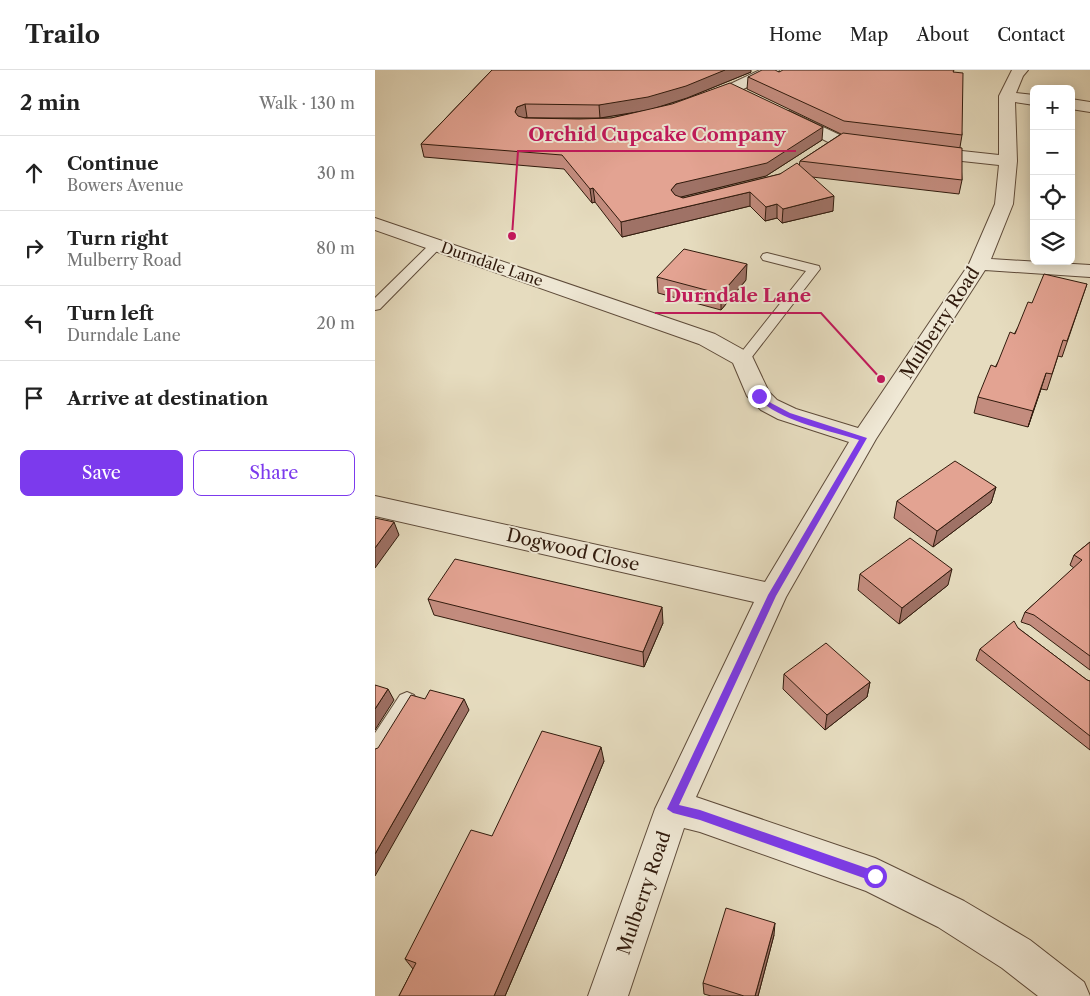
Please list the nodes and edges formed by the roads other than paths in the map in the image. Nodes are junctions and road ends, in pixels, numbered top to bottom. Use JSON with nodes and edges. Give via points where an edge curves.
{"nodes":[{"id":1,"x":772,"y":70,"type":"edge"},
{"id":2,"x":1021,"y":70,"type":"edge"},
{"id":3,"x":731,"y":89,"type":"junction"},
{"id":4,"x":1007,"y":96,"type":"junction"},
{"id":5,"x":754,"y":99,"type":"edge"},
{"id":6,"x":1030,"y":99,"type":"edge"},
{"id":7,"x":686,"y":105,"type":"edge"},
{"id":8,"x":1075,"y":105,"type":"edge"},
{"id":9,"x":771,"y":107,"type":"edge"},
{"id":10,"x":1090,"y":108,"type":"edge"},
{"id":11,"x":839,"y":140,"type":"junction"},
{"id":12,"x":887,"y":146,"type":"edge"},
{"id":13,"x":906,"y":149,"type":"edge"},
{"id":14,"x":819,"y":152,"type":"edge"},
{"id":15,"x":1008,"y":160,"type":"junction"},
{"id":16,"x":375,"y":224,"type":"edge"},
{"id":17,"x":436,"y":245,"type":"junction"},
{"id":18,"x":767,"y":257,"type":"dead end"},
{"id":19,"x":979,"y":264,"type":"junction"},
{"id":20,"x":1090,"y":271,"type":"edge"},
{"id":21,"x":375,"y":306,"type":"edge"},
{"id":22,"x":743,"y":359,"type":"junction"},
{"id":23,"x":864,"y":438,"type":"junction"},
{"id":24,"x":375,"y":506,"type":"edge"},
{"id":25,"x":772,"y":595,"type":"junction"},
{"id":26,"x":407,"y":701,"type":"edge"},
{"id":27,"x":375,"y":751,"type":"edge"},
{"id":28,"x":673,"y":809,"type":"junction"},
{"id":29,"x":608,"y":996,"type":"edge"},
{"id":30,"x":1070,"y":996,"type":"edge"}],
"edges":[{"from":1,"to":3,"type":"street"},
{"from":2,"to":4,"type":"street","name":"Mulberry Road"},
{"from":3,"to":5,"type":"street"},
{"from":3,"to":7,"type":"street"},
{"from":4,"to":6,"type":"street"},
{"from":4,"to":15,"type":"street","name":"Mulberry Road"},
{"from":8,"to":10,"type":"street"},
{"from":9,"to":11,"type":"street"},
{"from":11,"to":12,"type":"street"},
{"from":11,"to":14,"type":"street"},
{"from":13,"to":15,"type":"street"},
{"from":15,"to":19,"type":"street","name":"Mulberry Road","via":[[1004,204]]},
{"from":16,"to":17,"type":"street","name":"Durndale Lane"},
{"from":17,"to":21,"type":"lane"},
{"from":17,"to":22,"type":"street","name":"Durndale Lane","via":[[707,339]]},
{"from":18,"to":22,"type":"lane","via":[[814,269]]},
{"from":19,"to":20,"type":"street"},
{"from":19,"to":23,"type":"street","name":"Mulberry Road"},
{"from":22,"to":23,"type":"street","via":[[759,396],[769,405],[787,414]]},
{"from":23,"to":25,"type":"street","name":"Mulberry Road"},
{"from":24,"to":25,"type":"street","name":"Dogwood Close"},
{"from":25,"to":28,"type":"street","name":"Mulberry Road"},
{"from":26,"to":27,"type":"lane"},
{"from":28,"to":29,"type":"street","name":"Mulberry Road"},
{"from":28,"to":30,"type":"street","via":[[700,815],[875,876],[951,914],[1016,954]]}]}
